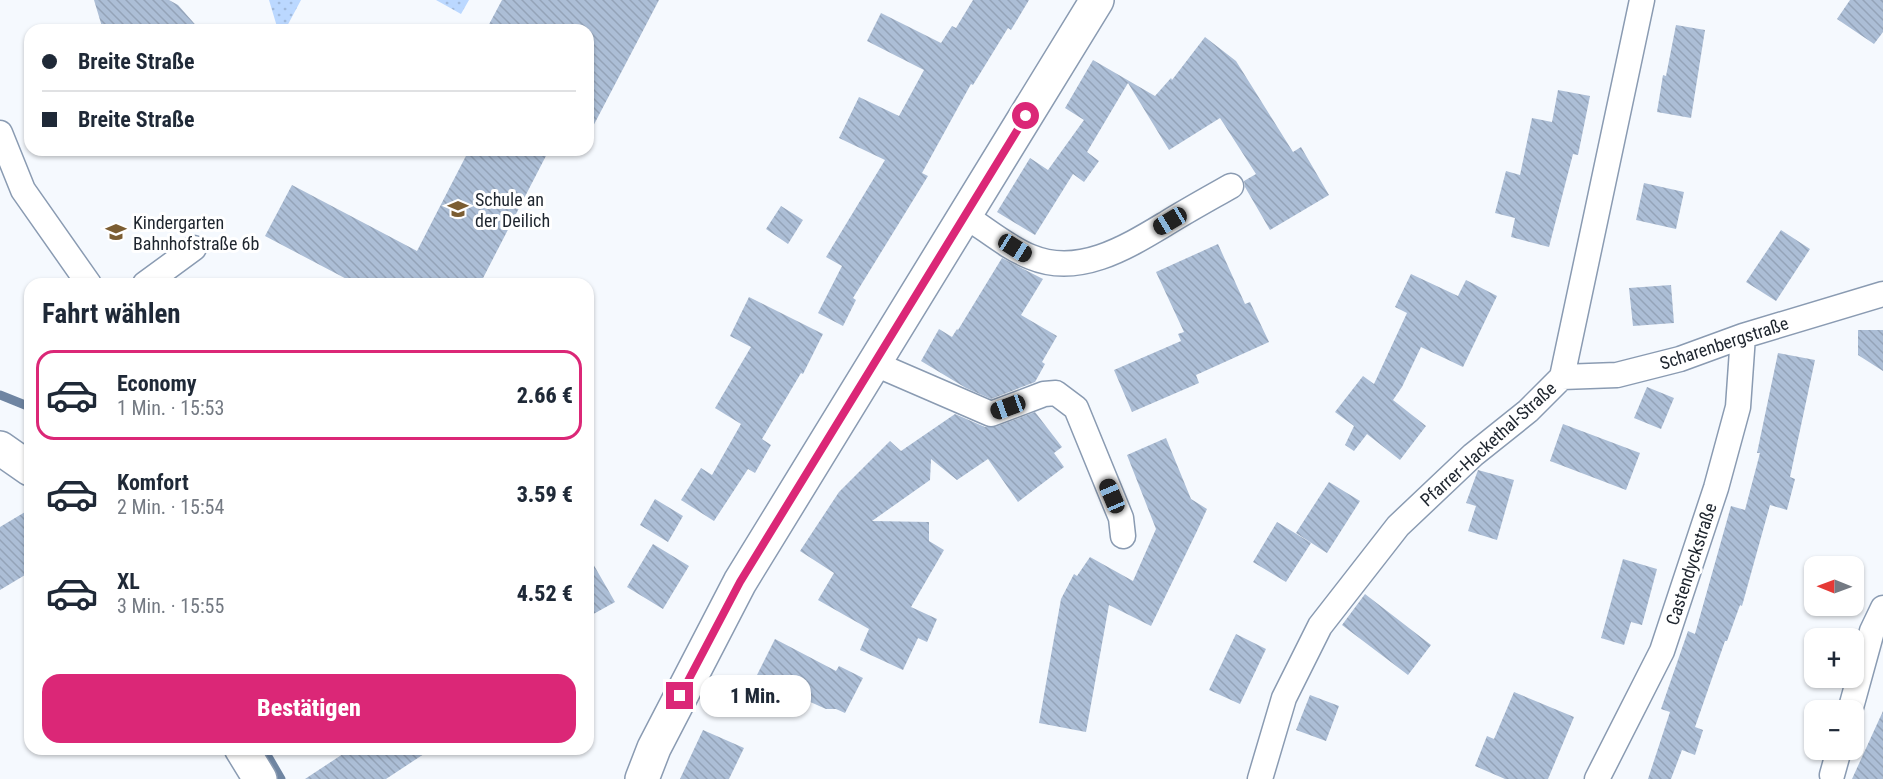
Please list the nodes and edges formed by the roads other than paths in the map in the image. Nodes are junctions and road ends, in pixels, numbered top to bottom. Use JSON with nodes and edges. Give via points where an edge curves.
{"nodes":[{"id":1,"x":1097,"y":0,"type":"edge"},
{"id":2,"x":1642,"y":0,"type":"edge"},
{"id":3,"x":0,"y":133,"type":"edge"},
{"id":4,"x":1231,"y":186,"type":"dead end"},
{"id":5,"x":965,"y":216,"type":"junction"},
{"id":6,"x":194,"y":248,"type":"dead end"},
{"id":7,"x":84,"y":278,"type":"edge"},
{"id":8,"x":153,"y":278,"type":"edge"},
{"id":9,"x":1883,"y":294,"type":"edge"},
{"id":10,"x":1743,"y":336,"type":"junction"},
{"id":11,"x":873,"y":363,"type":"junction"},
{"id":12,"x":1562,"y":377,"type":"junction"},
{"id":13,"x":0,"y":448,"type":"edge"},
{"id":14,"x":24,"y":465,"type":"edge"},
{"id":15,"x":1123,"y":536,"type":"dead end"},
{"id":16,"x":1883,"y":608,"type":"edge"},
{"id":17,"x":1853,"y":700,"type":"edge"},
{"id":18,"x":245,"y":755,"type":"edge"},
{"id":19,"x":1836,"y":760,"type":"edge"},
{"id":20,"x":1832,"y":775,"type":"dead end"},
{"id":21,"x":260,"y":779,"type":"edge"},
{"id":22,"x":642,"y":779,"type":"edge"},
{"id":23,"x":1260,"y":779,"type":"edge"},
{"id":24,"x":1597,"y":779,"type":"edge"}],
"edges":[{"from":1,"to":5,"type":"street"},
{"from":2,"to":12,"type":"street","name":"Pfarrer-Hackethal-Straße"},
{"from":3,"to":7,"type":"street","via":[[23,190]]},
{"from":4,"to":5,"type":"street","via":[[1108,256],[1071,264],[1030,257]]},
{"from":5,"to":11,"type":"street"},
{"from":6,"to":8,"type":"street"},
{"from":9,"to":10,"type":"street","name":"Scharenbergstraße"},
{"from":10,"to":12,"type":"street","name":"Scharenbergstraße","via":[[1680,359],[1617,375]]},
{"from":10,"to":24,"type":"street","name":"Castendyckstraße","via":[[1738,407],[1716,488],[1662,651]]},
{"from":11,"to":15,"type":"street","via":[[991,414],[1056,393],[1076,408],[1121,518]]},
{"from":11,"to":22,"type":"street","via":[[740,582],[654,748]]},
{"from":12,"to":23,"type":"street","name":"Pfarrer-Hackethal-Straße","via":[[1398,526],[1320,626],[1284,698]]},
{"from":13,"to":14,"type":"street"},
{"from":16,"to":17,"type":"street","via":[[1872,631]]},
{"from":18,"to":21,"type":"street"},
{"from":19,"to":20,"type":"street"}]}
